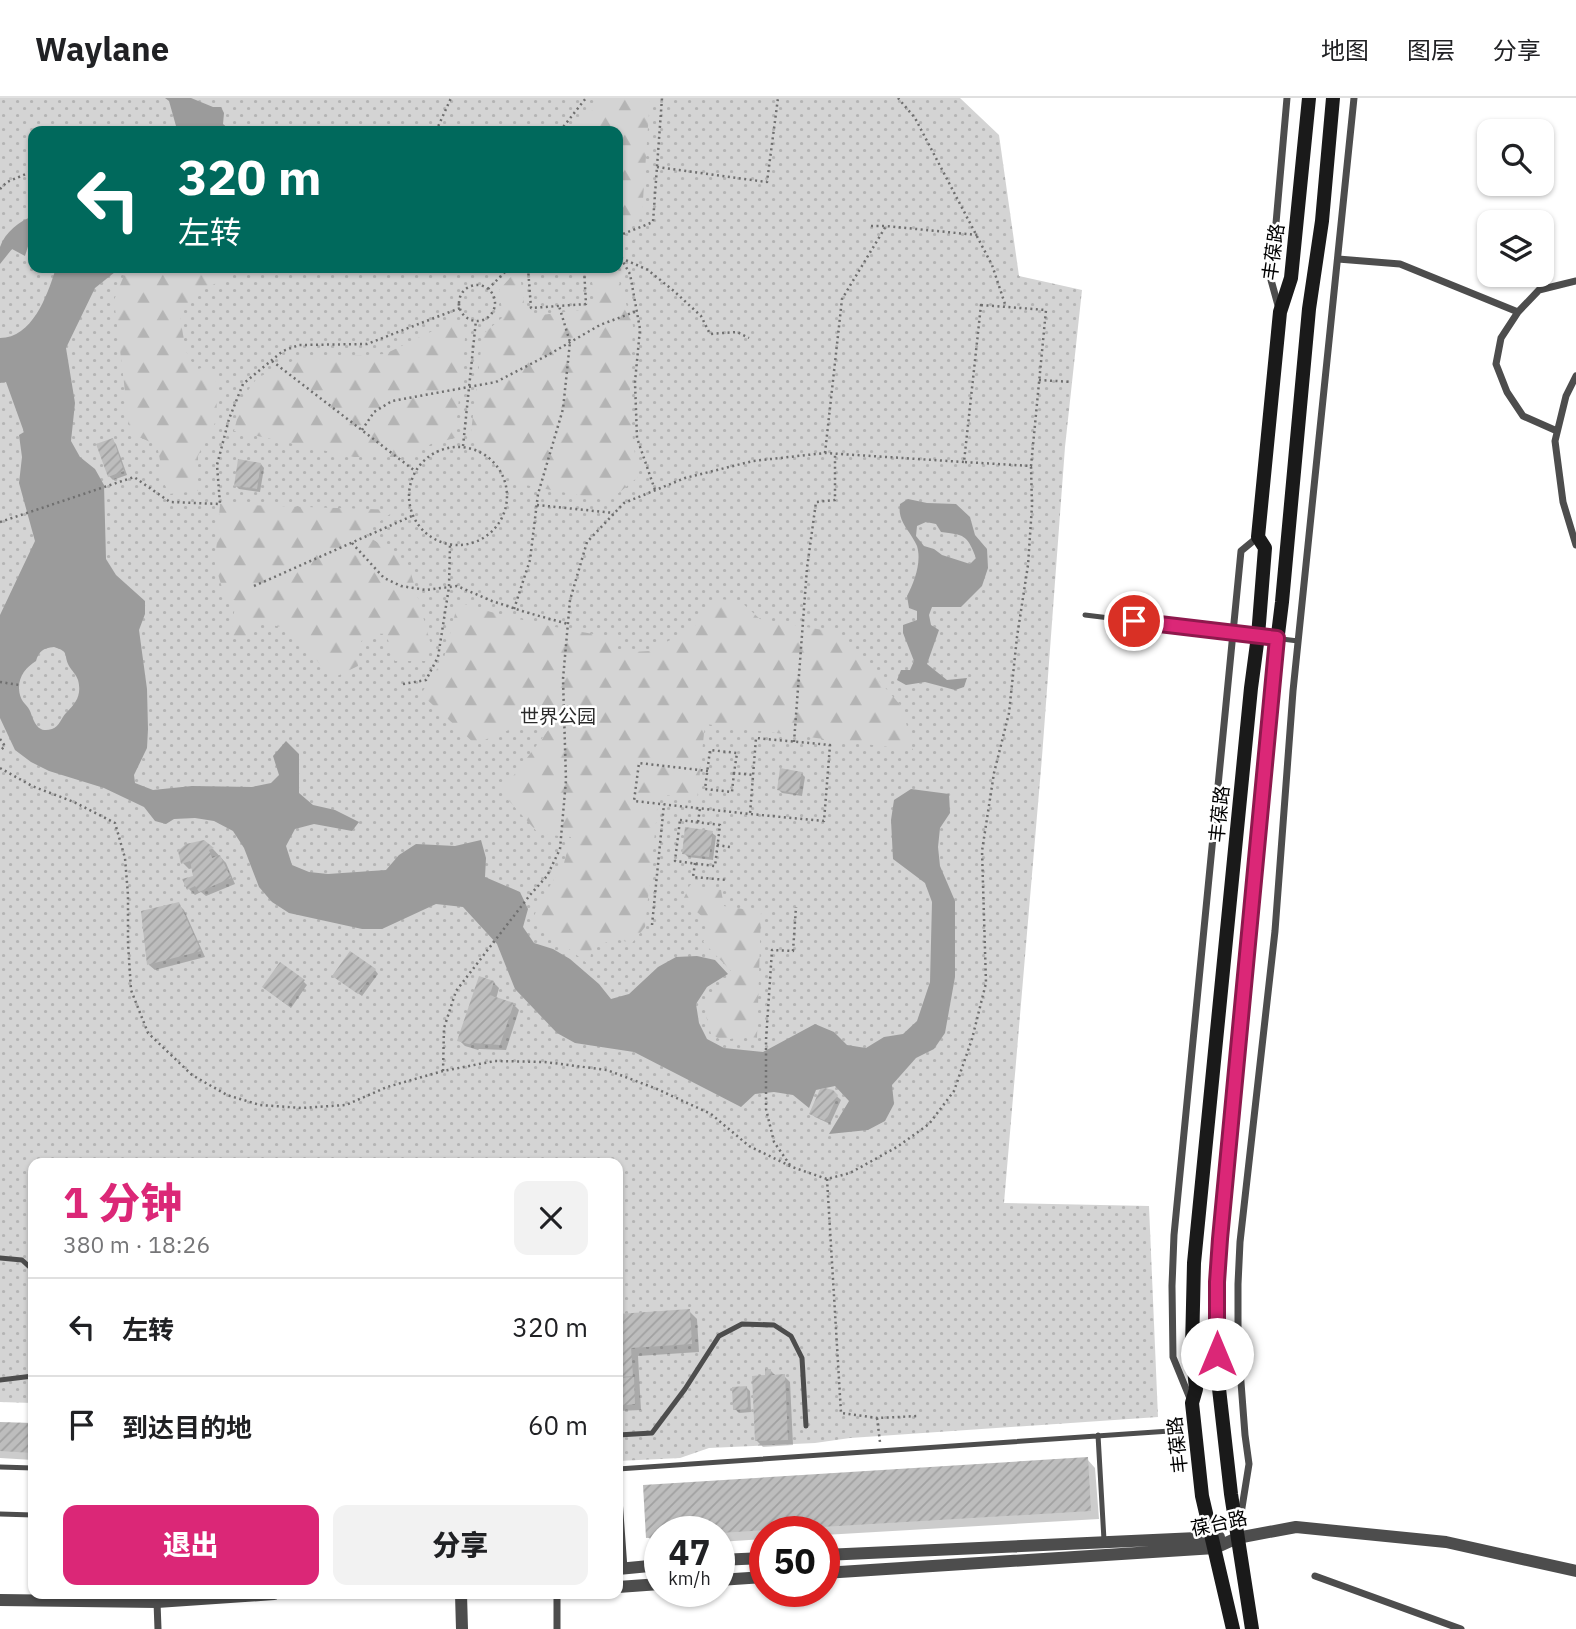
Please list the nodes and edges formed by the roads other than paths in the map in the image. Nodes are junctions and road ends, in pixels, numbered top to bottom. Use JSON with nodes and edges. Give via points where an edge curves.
{"nodes":[{"id":1,"x":1287,"y":98,"type":"edge"},
{"id":2,"x":1309,"y":98,"type":"edge"},
{"id":3,"x":1334,"y":98,"type":"edge"},
{"id":4,"x":1354,"y":98,"type":"edge"},
{"id":5,"x":1338,"y":259,"type":"junction"},
{"id":6,"x":1576,"y":281,"type":"edge"},
{"id":7,"x":1280,"y":312,"type":"junction"},
{"id":8,"x":1518,"y":312,"type":"junction"},
{"id":9,"x":1576,"y":376,"type":"edge"},
{"id":10,"x":1557,"y":431,"type":"junction"},
{"id":11,"x":1258,"y":537,"type":"junction"},
{"id":12,"x":1576,"y":545,"type":"edge"},
{"id":13,"x":1085,"y":615,"type":"dead end"},
{"id":14,"x":1233,"y":633,"type":"junction"},
{"id":15,"x":1258,"y":636,"type":"junction"},
{"id":16,"x":1277,"y":638,"type":"junction"},
{"id":17,"x":1298,"y":642,"type":"junction"},
{"id":18,"x":0,"y":1258,"type":"edge"},
{"id":19,"x":28,"y":1265,"type":"edge"},
{"id":20,"x":28,"y":1377,"type":"edge"},
{"id":21,"x":0,"y":1380,"type":"edge"},
{"id":22,"x":1192,"y":1403,"type":"junction"},
{"id":23,"x":806,"y":1426,"type":"dead end"},
{"id":24,"x":1170,"y":1431,"type":"dead end"},
{"id":25,"x":623,"y":1435,"type":"edge"},
{"id":26,"x":1098,"y":1435,"type":"junction"},
{"id":27,"x":0,"y":1467,"type":"edge"},
{"id":28,"x":28,"y":1468,"type":"edge"},
{"id":29,"x":623,"y":1470,"type":"edge"},
{"id":30,"x":0,"y":1514,"type":"edge"},
{"id":31,"x":28,"y":1516,"type":"edge"},
{"id":32,"x":1237,"y":1538,"type":"junction"},
{"id":33,"x":1104,"y":1542,"type":"junction"},
{"id":34,"x":1213,"y":1542,"type":"junction"},
{"id":35,"x":840,"y":1554,"type":"edge"},
{"id":36,"x":644,"y":1567,"type":"edge"},
{"id":37,"x":623,"y":1569,"type":"edge"},
{"id":38,"x":1576,"y":1571,"type":"edge"},
{"id":39,"x":840,"y":1572,"type":"edge"},
{"id":40,"x":1315,"y":1576,"type":"dead end"},
{"id":41,"x":644,"y":1585,"type":"edge"},
{"id":42,"x":623,"y":1587,"type":"edge"},
{"id":43,"x":42,"y":1599,"type":"edge"},
{"id":44,"x":102,"y":1599,"type":"edge"},
{"id":45,"x":186,"y":1599,"type":"edge"},
{"id":46,"x":461,"y":1599,"type":"edge"},
{"id":47,"x":557,"y":1599,"type":"edge"},
{"id":48,"x":0,"y":1600,"type":"edge"},
{"id":49,"x":157,"y":1602,"type":"junction"},
{"id":50,"x":158,"y":1629,"type":"edge"},
{"id":51,"x":462,"y":1629,"type":"edge"},
{"id":52,"x":557,"y":1629,"type":"edge"},
{"id":53,"x":1233,"y":1629,"type":"edge"},
{"id":54,"x":1252,"y":1629,"type":"edge"},
{"id":55,"x":1461,"y":1629,"type":"edge"}],
"edges":[{"from":1,"to":7,"type":"street","via":[[1270,280]]},
{"from":2,"to":7,"type":"main road","name":"丰葆路","via":[[1291,278]]},
{"from":3,"to":16,"type":"main road"},
{"from":4,"to":5,"type":"street"},
{"from":5,"to":8,"type":"street","via":[[1400,264]]},
{"from":5,"to":17,"type":"street"},
{"from":6,"to":8,"type":"street","via":[[1539,290]]},
{"from":7,"to":11,"type":"main road","name":"丰葆路"},
{"from":8,"to":10,"type":"street","via":[[1501,338],[1496,364],[1523,416]]},
{"from":9,"to":10,"type":"street"},
{"from":10,"to":12,"type":"street","via":[[1563,502]]},
{"from":11,"to":14,"type":"street","via":[[1241,551]]},
{"from":11,"to":15,"type":"main road","name":"丰葆路","via":[[1265,548]]},
{"from":13,"to":14,"type":"lane"},
{"from":14,"to":15,"type":"lane"},
{"from":14,"to":22,"type":"street","via":[[1174,1236],[1173,1357]]},
{"from":15,"to":16,"type":"lane"},
{"from":15,"to":22,"type":"main road","name":"丰葆路","via":[[1198,1210],[1192,1348],[1196,1389]]},
{"from":16,"to":17,"type":"lane"},
{"from":16,"to":32,"type":"main road","via":[[1217,1282],[1217,1371]]},
{"from":17,"to":32,"type":"street","via":[[1275,931],[1240,1242],[1238,1343],[1250,1464]]},
{"from":18,"to":19,"type":"lane","via":[[22,1260]]},
{"from":20,"to":21,"type":"lane"},
{"from":22,"to":34,"type":"main road","name":"丰葆路","via":[[1202,1496]]},
{"from":23,"to":25,"type":"lane","via":[[802,1358],[791,1336],[774,1325],[743,1324],[719,1336],[652,1433]]},
{"from":24,"to":26,"type":"lane"},
{"from":26,"to":29,"type":"lane"},
{"from":26,"to":33,"type":"lane"},
{"from":27,"to":28,"type":"lane"},
{"from":30,"to":31,"type":"lane"},
{"from":32,"to":34,"type":"street","name":"葆台路"},
{"from":32,"to":38,"type":"street","name":"葆台路","via":[[1296,1527],[1432,1540]]},
{"from":32,"to":54,"type":"main road"},
{"from":33,"to":34,"type":"street","name":"葆台路"},
{"from":33,"to":35,"type":"street","name":"葆台路"},
{"from":34,"to":39,"type":"street","name":"葆台路"},
{"from":34,"to":53,"type":"main road","name":"丰葆路"},
{"from":36,"to":37,"type":"street"},
{"from":40,"to":55,"type":"street"},
{"from":41,"to":42,"type":"street"},
{"from":43,"to":48,"type":"street"},
{"from":44,"to":49,"type":"street"},
{"from":45,"to":49,"type":"street"},
{"from":46,"to":51,"type":"street"},
{"from":47,"to":52,"type":"street"},
{"from":49,"to":50,"type":"street"}]}
